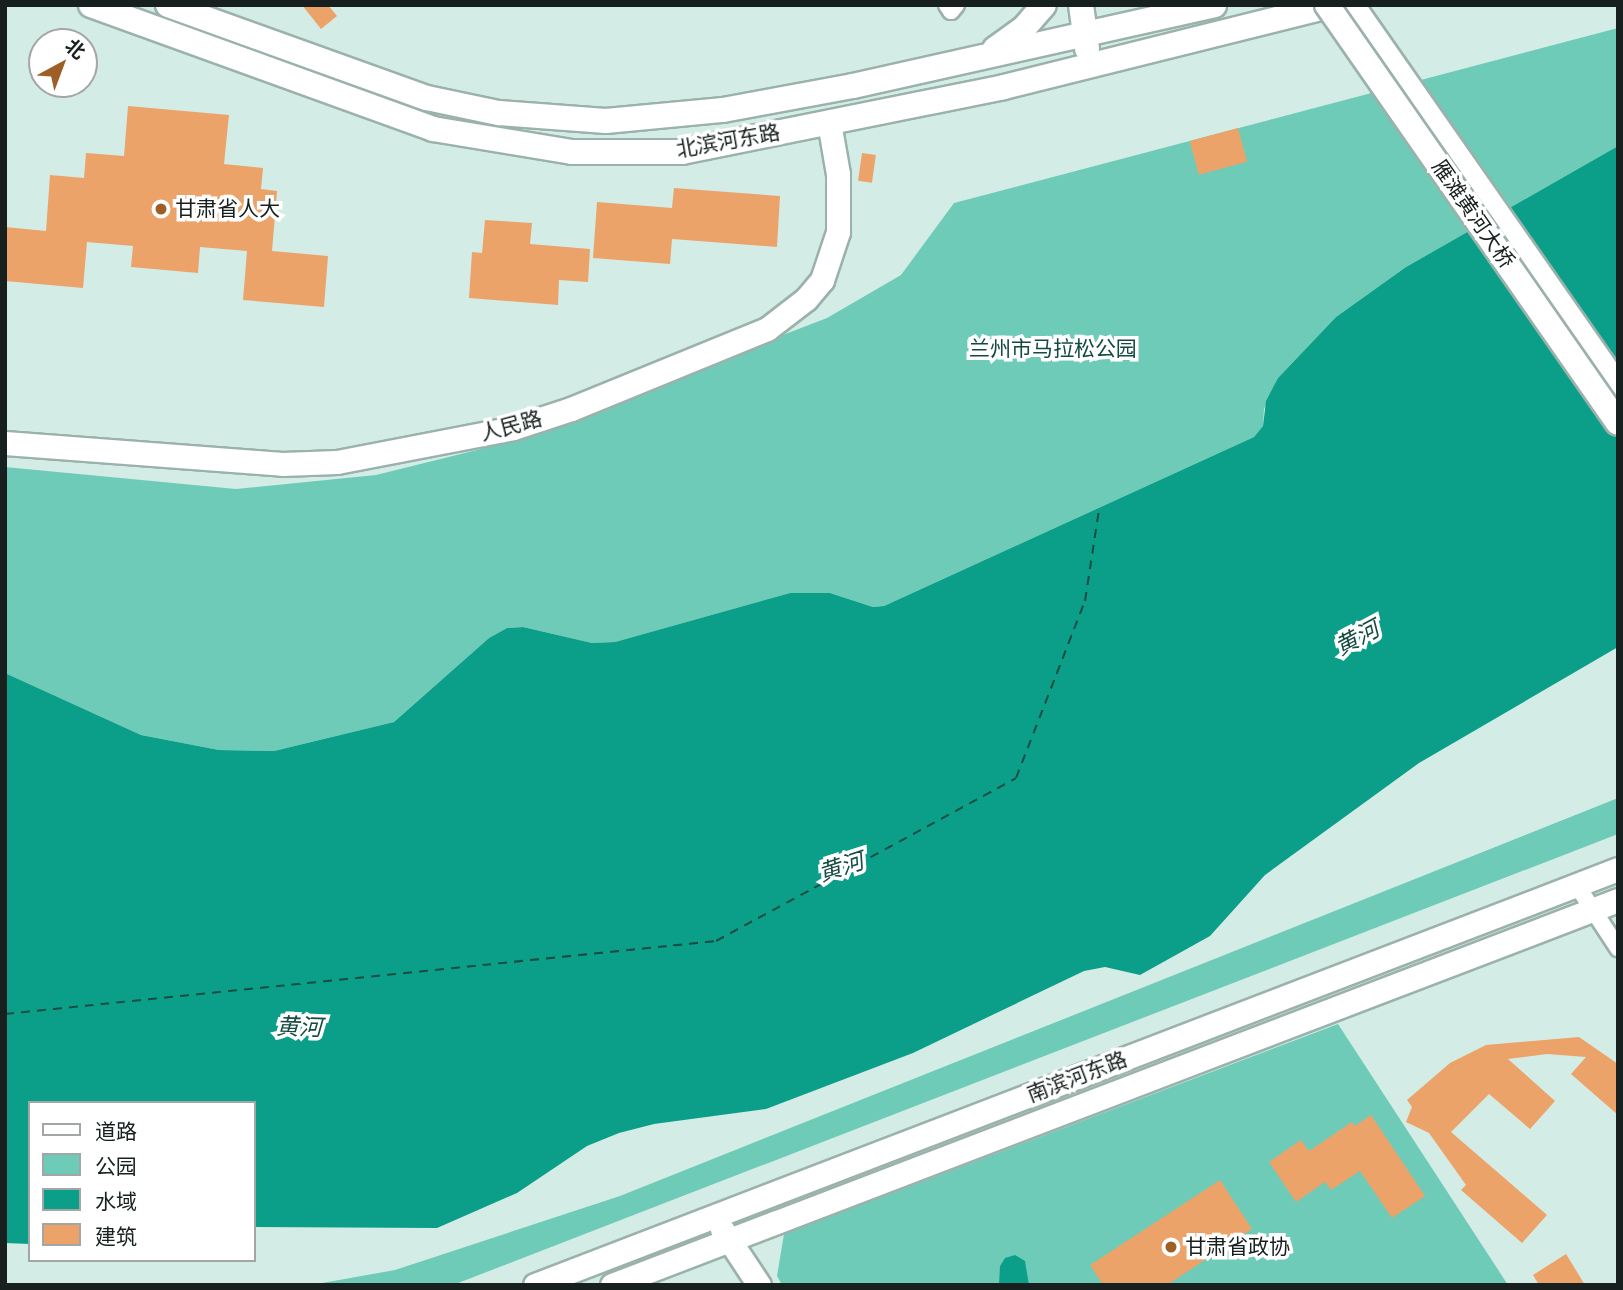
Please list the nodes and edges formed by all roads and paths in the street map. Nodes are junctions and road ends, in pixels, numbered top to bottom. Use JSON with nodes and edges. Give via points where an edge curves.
{"nodes":[{"id":1,"x":91,"y":5,"type":"edge"},
{"id":2,"x":168,"y":5,"type":"edge"},
{"id":3,"x":947,"y":5,"type":"edge"},
{"id":4,"x":956,"y":5,"type":"edge"},
{"id":5,"x":1044,"y":5,"type":"edge"},
{"id":6,"x":1081,"y":5,"type":"edge"},
{"id":7,"x":1147,"y":5,"type":"edge"},
{"id":8,"x":1214,"y":5,"type":"edge"},
{"id":9,"x":1327,"y":5,"type":"edge"},
{"id":10,"x":1333,"y":5,"type":"edge"},
{"id":11,"x":1352,"y":5,"type":"edge"},
{"id":12,"x":1182,"y":14,"type":"junction"},
{"id":13,"x":1083,"y":35,"type":"junction"},
{"id":14,"x":982,"y":57,"type":"junction"},
{"id":15,"x":1091,"y":67,"type":"junction"},
{"id":16,"x":829,"y":122,"type":"junction"},
{"id":17,"x":1618,"y":387,"type":"edge"},
{"id":18,"x":1618,"y":423,"type":"edge"},
{"id":19,"x":5,"y":443,"type":"edge"},
{"id":20,"x":1618,"y":869,"type":"edge"},
{"id":21,"x":1576,"y":884,"type":"junction"},
{"id":22,"x":1618,"y":900,"type":"edge"},
{"id":23,"x":1594,"y":909,"type":"junction"},
{"id":24,"x":1618,"y":948,"type":"edge"},
{"id":25,"x":714,"y":1217,"type":"junction"},
{"id":26,"x":730,"y":1241,"type":"junction"},
{"id":27,"x":535,"y":1285,"type":"edge"},
{"id":28,"x":612,"y":1285,"type":"edge"},
{"id":29,"x":759,"y":1285,"type":"edge"}],
"edges":[{"from":1,"to":16,"type":"main road","name":"北滨河东路","via":[[433,129],[572,152],[682,152]]},
{"from":2,"to":14,"type":"main road","name":"北滨河东路","via":[[427,98],[561,120],[639,120],[723,110]]},
{"from":3,"to":4,"type":"street","via":[[951,11]]},
{"from":5,"to":14,"type":"main road","via":[[1024,28]]},
{"from":6,"to":13,"type":"main road"},
{"from":7,"to":12,"type":"main road"},
{"from":8,"to":12,"type":"main road","name":"北滨河东路"},
{"from":9,"to":18,"type":"main road","name":"雁滩黄河大桥","bridge":true},
{"from":10,"to":15,"type":"main road","name":"北滨河东路"},
{"from":11,"to":17,"type":"main road","name":"雁滩黄河大桥"},
{"from":12,"to":13,"type":"main road","name":"北滨河东路"},
{"from":13,"to":14,"type":"main road","name":"北滨河东路"},
{"from":13,"to":15,"type":"main road"},
{"from":15,"to":16,"type":"main road","name":"北滨河东路"},
{"from":16,"to":19,"type":"main road","name":"人民路","via":[[838,174],[838,232],[822,280],[806,299],[767,329],[571,408],[513,428],[337,462],[282,464]]},
{"from":20,"to":21,"type":"main road","name":"南滨河东路"},
{"from":21,"to":23,"type":"street"},
{"from":21,"to":25,"type":"main road","name":"南滨河东路"},
{"from":22,"to":23,"type":"main road","name":"南滨河东路"},
{"from":23,"to":24,"type":"street"},
{"from":23,"to":26,"type":"main road","name":"南滨河东路"},
{"from":25,"to":26,"type":"main road"},
{"from":25,"to":27,"type":"main road","name":"南滨河东路"},
{"from":26,"to":28,"type":"main road","name":"南滨河东路"},
{"from":26,"to":29,"type":"main road"}]}
